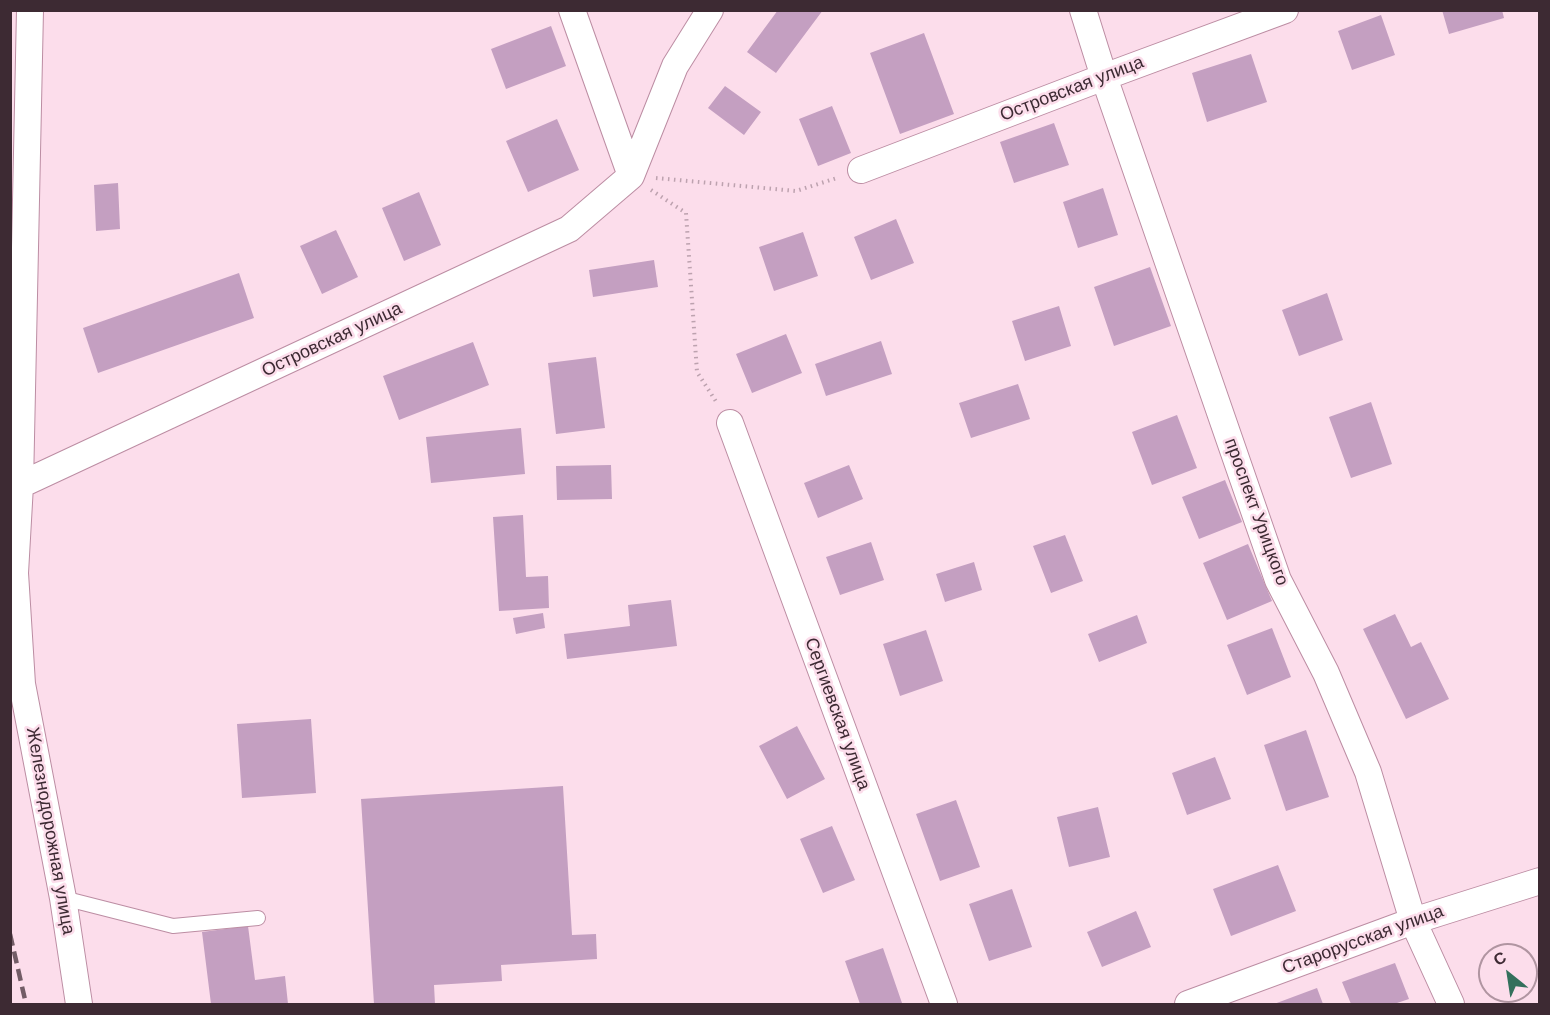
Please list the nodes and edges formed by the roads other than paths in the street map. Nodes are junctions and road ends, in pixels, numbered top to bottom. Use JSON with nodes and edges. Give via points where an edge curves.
{"nodes":[{"id":1,"x":30,"y":10,"type":"edge"},
{"id":2,"x":572,"y":10,"type":"edge"},
{"id":3,"x":710,"y":10,"type":"edge"},
{"id":4,"x":1083,"y":10,"type":"edge"},
{"id":5,"x":1285,"y":10,"type":"edge"},
{"id":6,"x":1104,"y":77,"type":"junction"},
{"id":7,"x":861,"y":170,"type":"road end"},
{"id":8,"x":631,"y":176,"type":"junction"},
{"id":9,"x":730,"y":423,"type":"road end"},
{"id":10,"x":20,"y":485,"type":"junction"},
{"id":11,"x":1539,"y":881,"type":"edge"},
{"id":12,"x":63,"y":898,"type":"junction"},
{"id":13,"x":258,"y":918,"type":"dead end"},
{"id":14,"x":1413,"y":921,"type":"junction"},
{"id":15,"x":79,"y":1005,"type":"edge"},
{"id":16,"x":944,"y":1005,"type":"edge"},
{"id":17,"x":1188,"y":1005,"type":"edge"},
{"id":18,"x":1451,"y":1005,"type":"edge"}],
"edges":[{"from":1,"to":10,"type":"street","name":"Железнодорожная улица"},
{"from":2,"to":8,"type":"street"},
{"from":3,"to":8,"type":"street","via":[[675,66]]},
{"from":4,"to":6,"type":"street","name":"проспект Урицкого"},
{"from":5,"to":6,"type":"street","name":"Островская улица"},
{"from":6,"to":7,"type":"street","name":"Островская улица"},
{"from":6,"to":14,"type":"street","name":"проспект Урицкого","via":[[1278,580],[1326,673],[1368,772]]},
{"from":8,"to":10,"type":"street","name":"Островская улица","via":[[569,229]]},
{"from":9,"to":16,"type":"street","name":"Сергиевская улица"},
{"from":10,"to":12,"type":"street","name":"Железнодорожная улица","via":[[15,573],[22,684]]},
{"from":11,"to":14,"type":"street","name":"Старорусская улица"},
{"from":12,"to":13,"type":"lane","via":[[173,926]]},
{"from":12,"to":15,"type":"street","name":"Железнодорожная улица"},
{"from":14,"to":17,"type":"street","name":"Старорусская улица"},
{"from":14,"to":18,"type":"street","name":"проспект Урицкого"}]}
